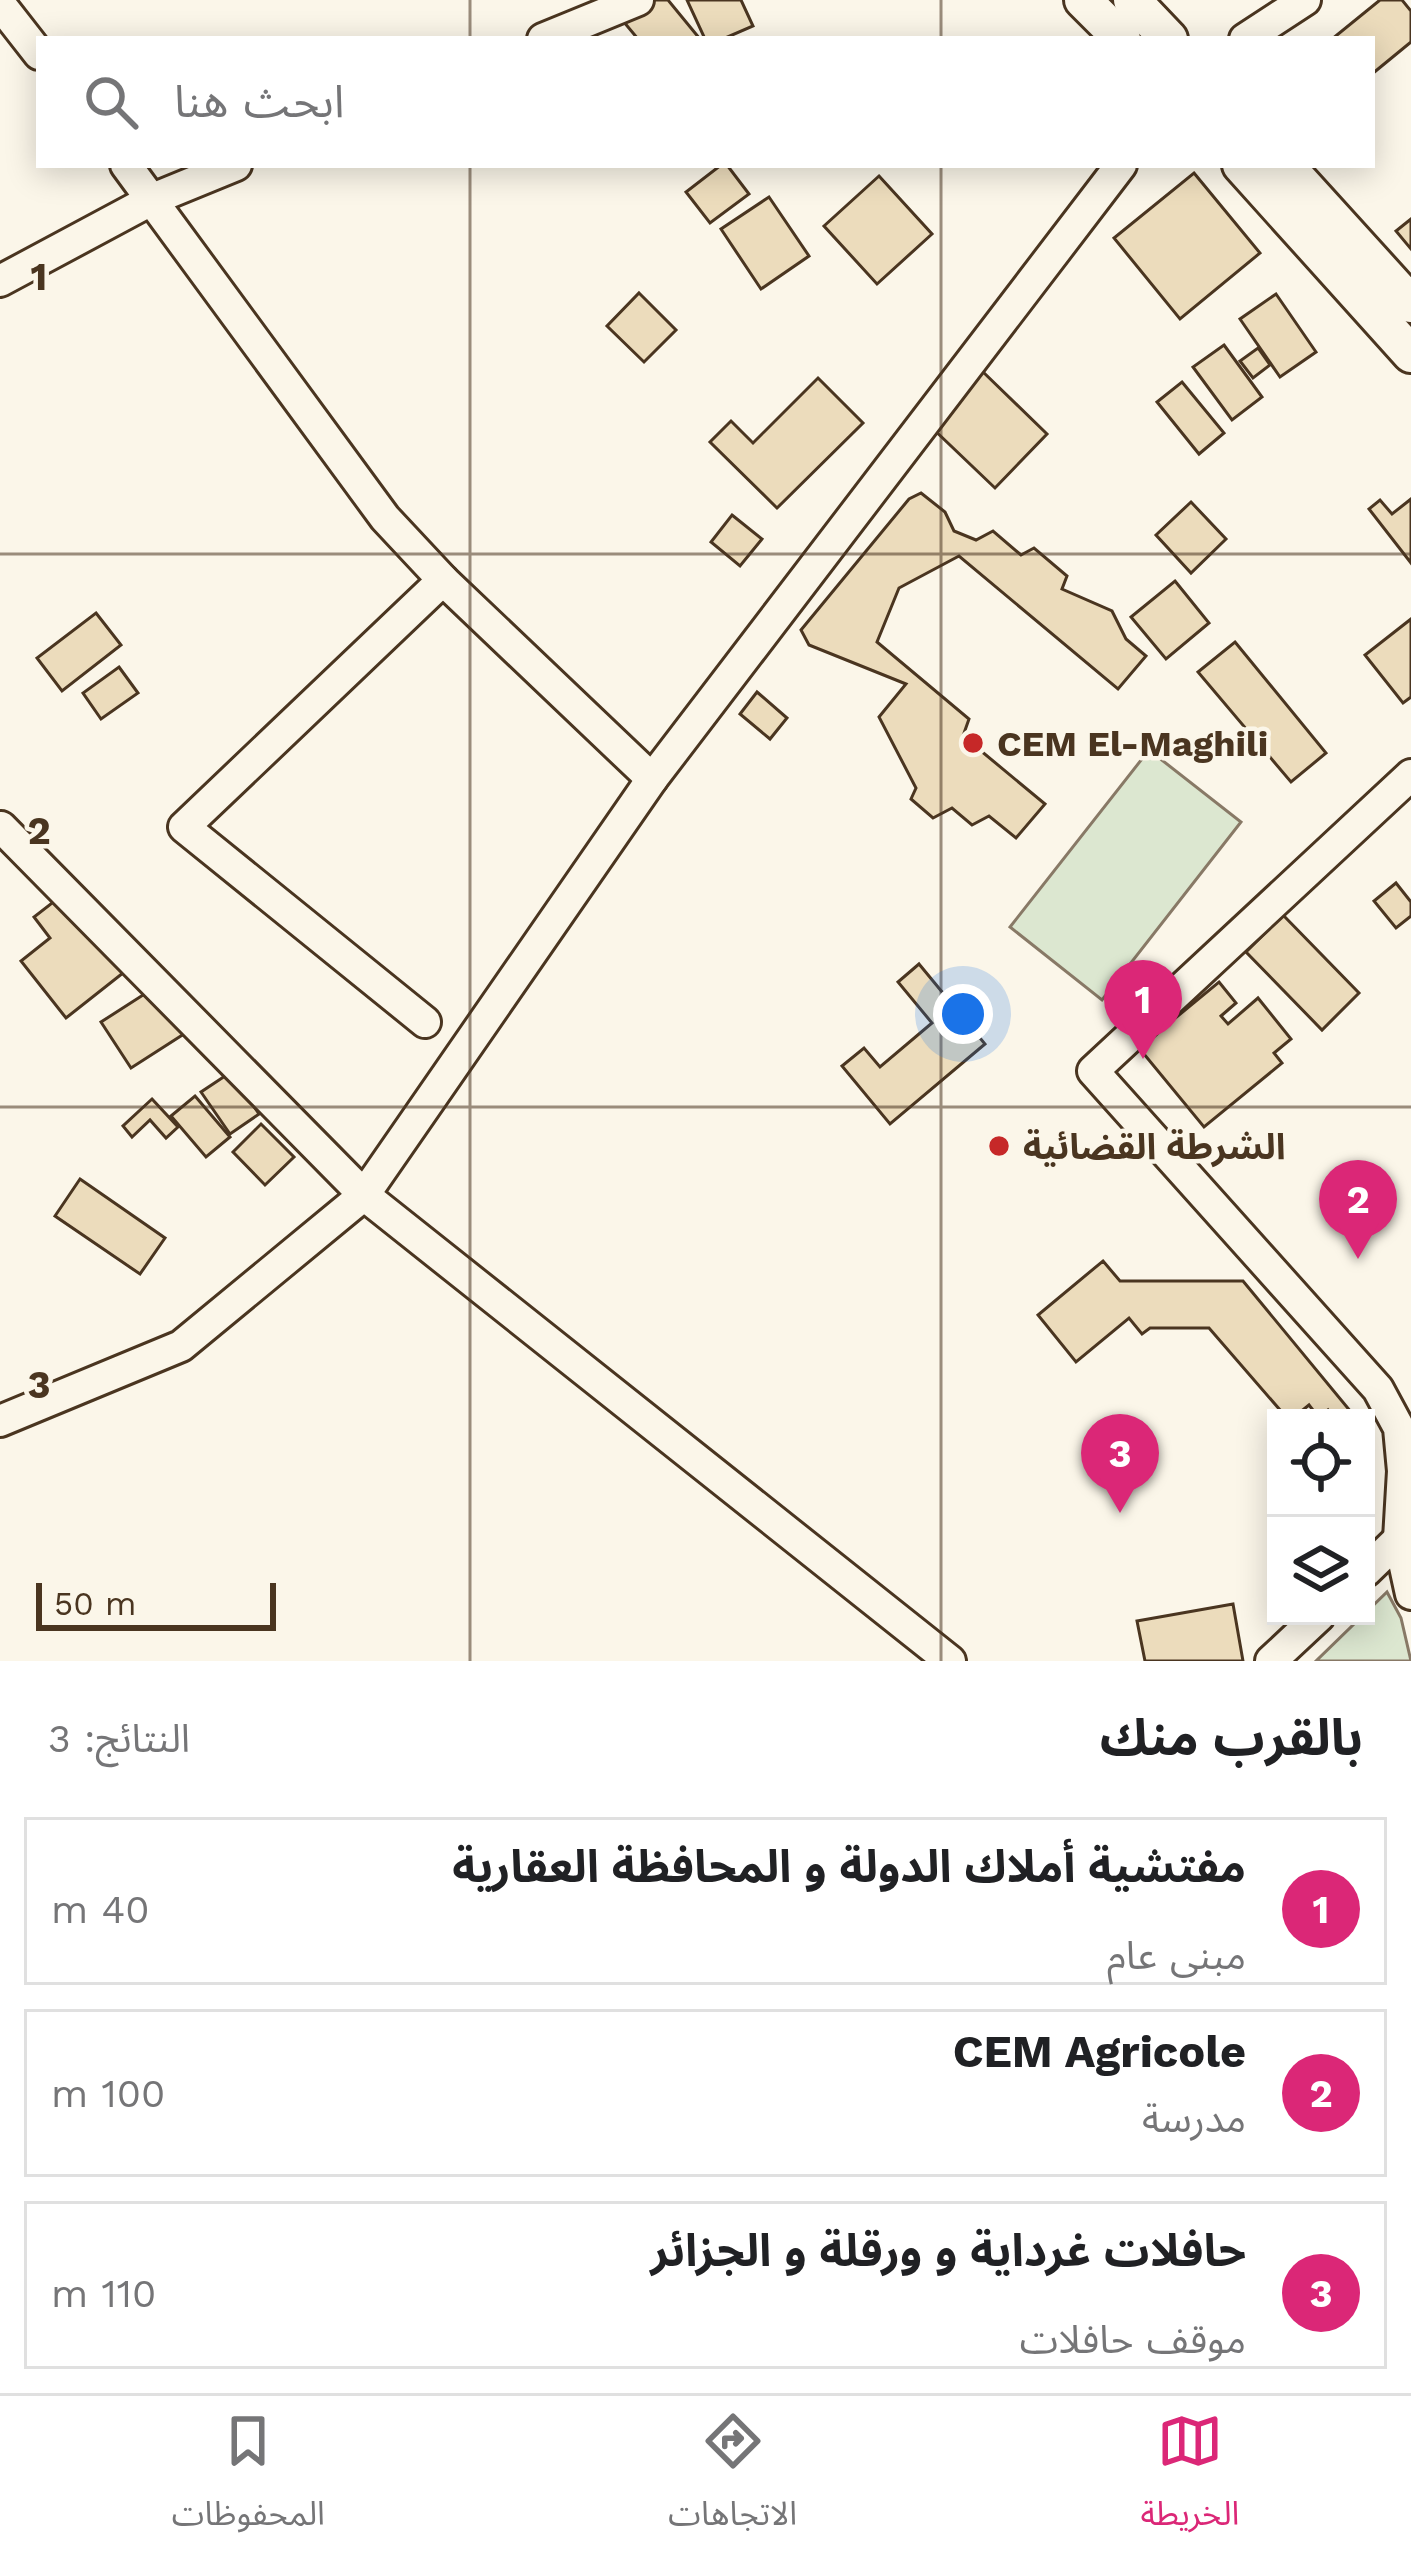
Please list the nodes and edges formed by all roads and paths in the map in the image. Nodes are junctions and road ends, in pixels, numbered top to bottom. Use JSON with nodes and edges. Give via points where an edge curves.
{"nodes":[{"id":1,"x":638,"y":0,"type":"edge"},
{"id":2,"x":1083,"y":0,"type":"edge"},
{"id":3,"x":1132,"y":0,"type":"edge"},
{"id":4,"x":1305,"y":0,"type":"edge"},
{"id":5,"x":0,"y":4,"type":"edge"},
{"id":6,"x":550,"y":36,"type":"edge"},
{"id":7,"x":1119,"y":36,"type":"edge"},
{"id":8,"x":1166,"y":36,"type":"edge"},
{"id":9,"x":1250,"y":36,"type":"edge"},
{"id":10,"x":36,"y":50,"type":"edge"},
{"id":11,"x":128,"y":168,"type":"edge"},
{"id":12,"x":229,"y":168,"type":"edge"},
{"id":13,"x":1119,"y":168,"type":"edge"},
{"id":14,"x":1244,"y":168,"type":"edge"},
{"id":15,"x":1288,"y":168,"type":"edge"},
{"id":16,"x":153,"y":199,"type":"junction"},
{"id":17,"x":0,"y":281,"type":"edge"},
{"id":18,"x":1411,"y":304,"type":"edge"},
{"id":19,"x":1411,"y":354,"type":"edge"},
{"id":20,"x":443,"y":580,"type":"junction"},
{"id":21,"x":1411,"y":775,"type":"edge"},
{"id":22,"x":652,"y":779,"type":"junction"},
{"id":23,"x":1,"y":827,"type":"edge"},
{"id":24,"x":425,"y":1022,"type":"dead end"},
{"id":25,"x":364,"y":1196,"type":"junction"},
{"id":26,"x":0,"y":1421,"type":"edge"},
{"id":27,"x":1399,"y":1539,"type":"junction"},
{"id":28,"x":1375,"y":1562,"type":"edge"},
{"id":29,"x":1411,"y":1594,"type":"edge"},
{"id":30,"x":1309,"y":1625,"type":"edge"},
{"id":31,"x":950,"y":1661,"type":"edge"},
{"id":32,"x":1271,"y":1661,"type":"edge"}],
"edges":[{"from":1,"to":6,"type":"street"},
{"from":2,"to":7,"type":"street"},
{"from":3,"to":8,"type":"street"},
{"from":4,"to":9,"type":"street"},
{"from":5,"to":10,"type":"street"},
{"from":11,"to":16,"type":"street"},
{"from":12,"to":16,"type":"street"},
{"from":13,"to":22,"type":"street"},
{"from":14,"to":19,"type":"street"},
{"from":15,"to":18,"type":"street"},
{"from":16,"to":17,"type":"street"},
{"from":16,"to":20,"type":"street","via":[[385,518]]},
{"from":20,"to":22,"type":"street"},
{"from":20,"to":24,"type":"street","via":[[184,827]]},
{"from":21,"to":27,"type":"street","via":[[1093,1071],[1378,1389],[1399,1428]]},
{"from":22,"to":25,"type":"street"},
{"from":23,"to":25,"type":"street"},
{"from":25,"to":26,"type":"street","via":[[181,1346]]},
{"from":25,"to":31,"type":"street"},
{"from":27,"to":28,"type":"street"},
{"from":27,"to":29,"type":"street"},
{"from":30,"to":32,"type":"street"}]}
